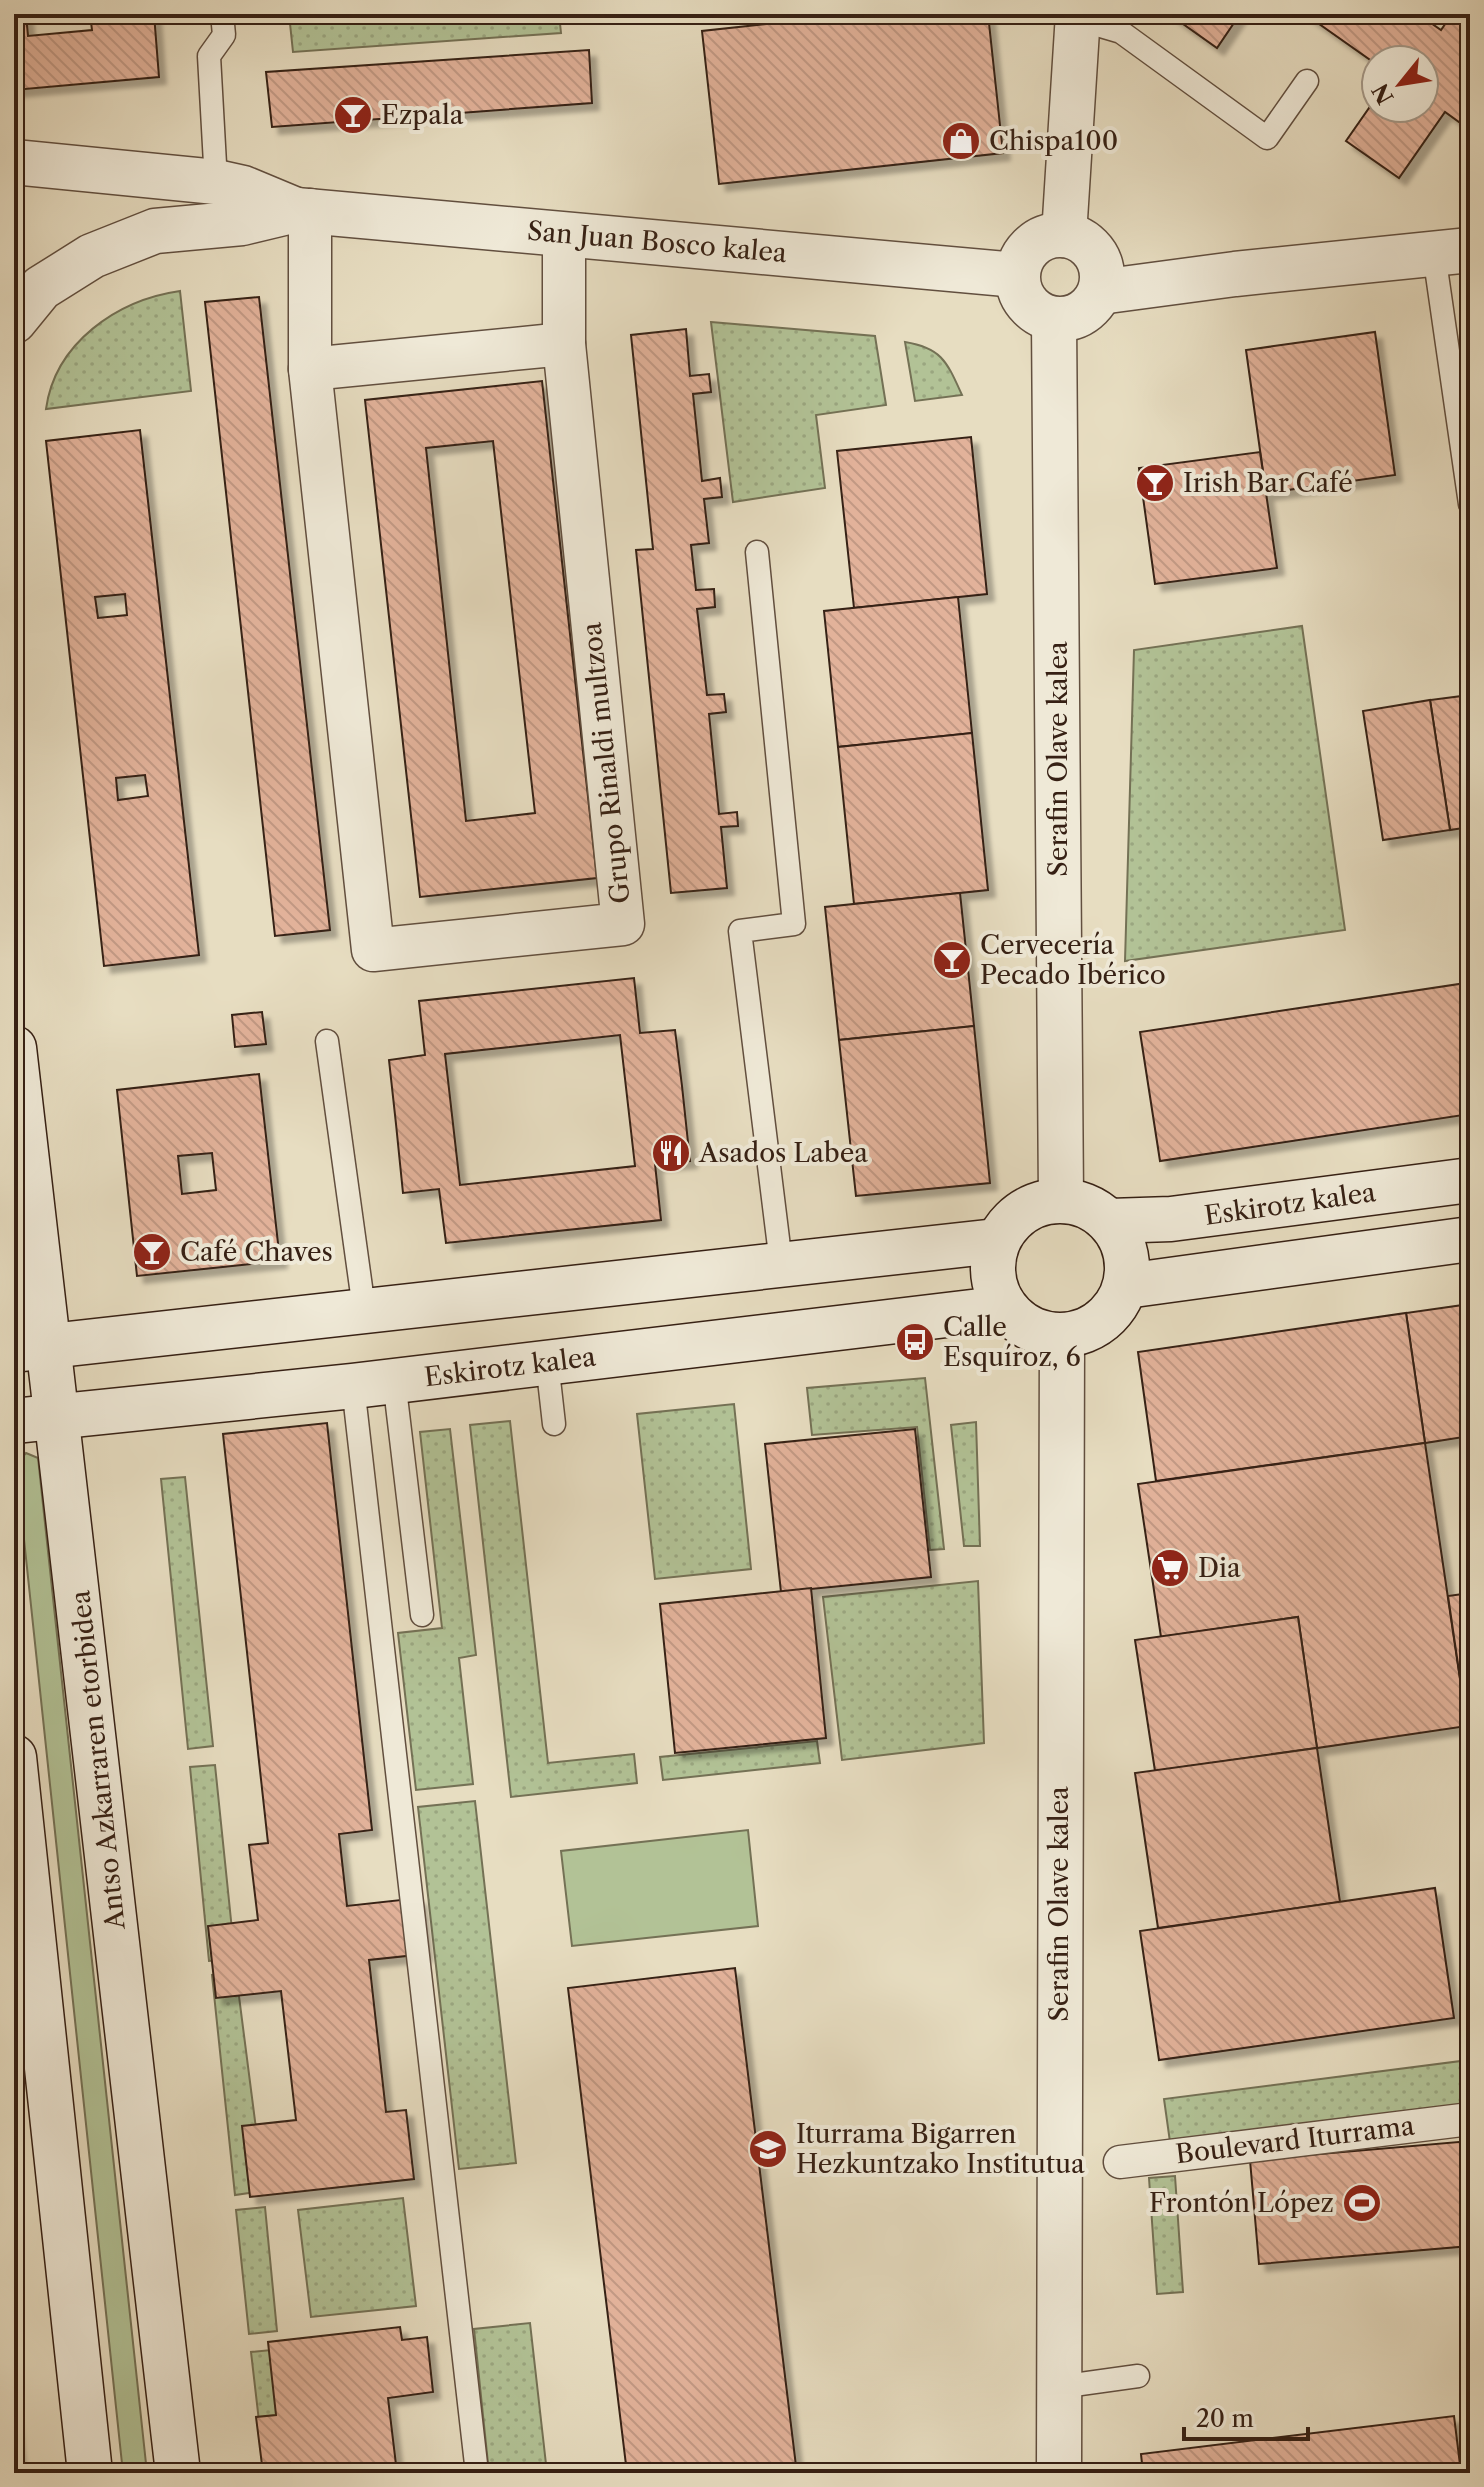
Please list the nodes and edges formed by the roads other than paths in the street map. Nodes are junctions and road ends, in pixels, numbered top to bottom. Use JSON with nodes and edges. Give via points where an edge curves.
{"nodes":[{"id":1,"x":222,"y":14,"type":"edge"},
{"id":2,"x":1078,"y":17,"type":"edge"},
{"id":3,"x":1307,"y":81,"type":"dead end"},
{"id":4,"x":14,"y":162,"type":"edge"},
{"id":5,"x":216,"y":182,"type":"junction"},
{"id":6,"x":303,"y":210,"type":"junction"},
{"id":7,"x":564,"y":235,"type":"junction"},
{"id":8,"x":1064,"y":235,"type":"junction"},
{"id":9,"x":1452,"y":252,"type":"edge"},
{"id":10,"x":1017,"y":275,"type":"junction"},
{"id":11,"x":1100,"y":292,"type":"junction"},
{"id":12,"x":1054,"y":320,"type":"junction"},
{"id":13,"x":14,"y":321,"type":"edge"},
{"id":14,"x":564,"y":344,"type":"junction"},
{"id":15,"x":310,"y":369,"type":"junction"},
{"id":16,"x":1470,"y":504,"type":"edge"},
{"id":17,"x":757,"y":552,"type":"dead end"},
{"id":18,"x":327,"y":1041,"type":"dead end"},
{"id":19,"x":14,"y":1048,"type":"edge"},
{"id":20,"x":1470,"y":1180,"type":"edge"},
{"id":21,"x":1061,"y":1199,"type":"junction"},
{"id":22,"x":1110,"y":1221,"type":"junction"},
{"id":23,"x":1470,"y":1239,"type":"edge"},
{"id":24,"x":996,"y":1241,"type":"junction"},
{"id":25,"x":781,"y":1263,"type":"junction"},
{"id":26,"x":1126,"y":1286,"type":"junction"},
{"id":27,"x":1005,"y":1308,"type":"junction"},
{"id":28,"x":364,"y":1309,"type":"junction"},
{"id":29,"x":1062,"y":1336,"type":"junction"},
{"id":30,"x":32,"y":1348,"type":"edge"},
{"id":31,"x":547,"y":1362,"type":"junction"},
{"id":32,"x":374,"y":1383,"type":"junction"},
{"id":33,"x":59,"y":1418,"type":"junction"},
{"id":34,"x":14,"y":1421,"type":"edge"},
{"id":35,"x":554,"y":1424,"type":"dead end"},
{"id":36,"x":422,"y":1615,"type":"dead end"},
{"id":37,"x":14,"y":1757,"type":"edge"},
{"id":38,"x":1470,"y":2119,"type":"edge"},
{"id":39,"x":1120,"y":2162,"type":"dead end"},
{"id":40,"x":1138,"y":2376,"type":"dead end"},
{"id":41,"x":1059,"y":2387,"type":"junction"},
{"id":42,"x":90,"y":2473,"type":"edge"},
{"id":43,"x":178,"y":2473,"type":"edge"},
{"id":44,"x":477,"y":2473,"type":"edge"},
{"id":45,"x":1059,"y":2473,"type":"edge"}],
"edges":[{"from":1,"to":5,"type":"lane","via":[[224,35],[209,56]]},
{"from":2,"to":3,"type":"lane","via":[[1121,32],[1267,138]]},
{"from":2,"to":8,"type":"main road"},
{"from":4,"to":5,"type":"main road","name":"San Juan Bosco kalea"},
{"from":5,"to":6,"type":"main road","name":"San Juan Bosco kalea"},
{"from":6,"to":7,"type":"main road","name":"San Juan Bosco kalea"},
{"from":6,"to":13,"type":"main road","name":"San Juan Bosco kalea","via":[[242,223],[155,231],[92,256],[41,288]]},
{"from":6,"to":15,"type":"street","name":"Grupo Rinaldi multzoa"},
{"from":7,"to":10,"type":"main road","name":"San Juan Bosco kalea"},
{"from":7,"to":14,"type":"street","name":"Grupo Rinaldi multzoa"},
{"from":8,"to":10,"type":"main road","via":[[1042,238],[1025,253]]},
{"from":8,"to":11,"type":"main road","via":[[1097,254],[1103,272]]},
{"from":9,"to":11,"type":"main road"},
{"from":9,"to":16,"type":"lane"},
{"from":10,"to":12,"type":"main road","via":[[1028,304]]},
{"from":11,"to":12,"type":"main road","via":[[1090,308],[1074,318]]},
{"from":12,"to":21,"type":"main road","name":"Serafin Olave kalea"},
{"from":14,"to":15,"type":"street"},
{"from":14,"to":15,"type":"street","name":"Grupo Rinaldi multzoa","via":[[623,924],[373,950]]},
{"from":17,"to":25,"type":"lane","via":[[794,924],[740,931]]},
{"from":18,"to":28,"type":"lane"},
{"from":19,"to":30,"type":"main road","name":"Antso Azkarraren etorbidea"},
{"from":20,"to":22,"type":"main road","name":"Eskirotz kalea","via":[[1171,1219]]},
{"from":21,"to":22,"type":"main road","via":[[1087,1205]]},
{"from":21,"to":24,"type":"main road","via":[[1022,1210]]},
{"from":22,"to":26,"type":"main road","via":[[1126,1251]]},
{"from":23,"to":26,"type":"main road"},
{"from":24,"to":25,"type":"main road"},
{"from":24,"to":27,"type":"main road","via":[[992,1276]]},
{"from":25,"to":28,"type":"main road"},
{"from":26,"to":29,"type":"main road","via":[[1112,1312],[1089,1329]]},
{"from":27,"to":29,"type":"main road","via":[[1030,1329]]},
{"from":27,"to":31,"type":"main road","name":"Eskirotz kalea"},
{"from":28,"to":30,"type":"main road"},
{"from":29,"to":41,"type":"main road","name":"Serafin Olave kalea"},
{"from":30,"to":33,"type":"main road","name":"Antso Azkarraren etorbidea"},
{"from":31,"to":32,"type":"main road","name":"Eskirotz kalea"},
{"from":31,"to":35,"type":"lane"},
{"from":32,"to":33,"type":"main road","name":"Eskirotz kalea"},
{"from":32,"to":36,"type":"lane"},
{"from":32,"to":44,"type":"lane"},
{"from":33,"to":34,"type":"main road","name":"Eskirotz kalea"},
{"from":33,"to":43,"type":"main road","name":"Antso Azkarraren etorbidea"},
{"from":37,"to":42,"type":"main road"},
{"from":38,"to":39,"type":"street","name":"Boulevard Iturrama"},
{"from":40,"to":41,"type":"lane"},
{"from":41,"to":45,"type":"main road","name":"Serafin Olave kalea"}]}
